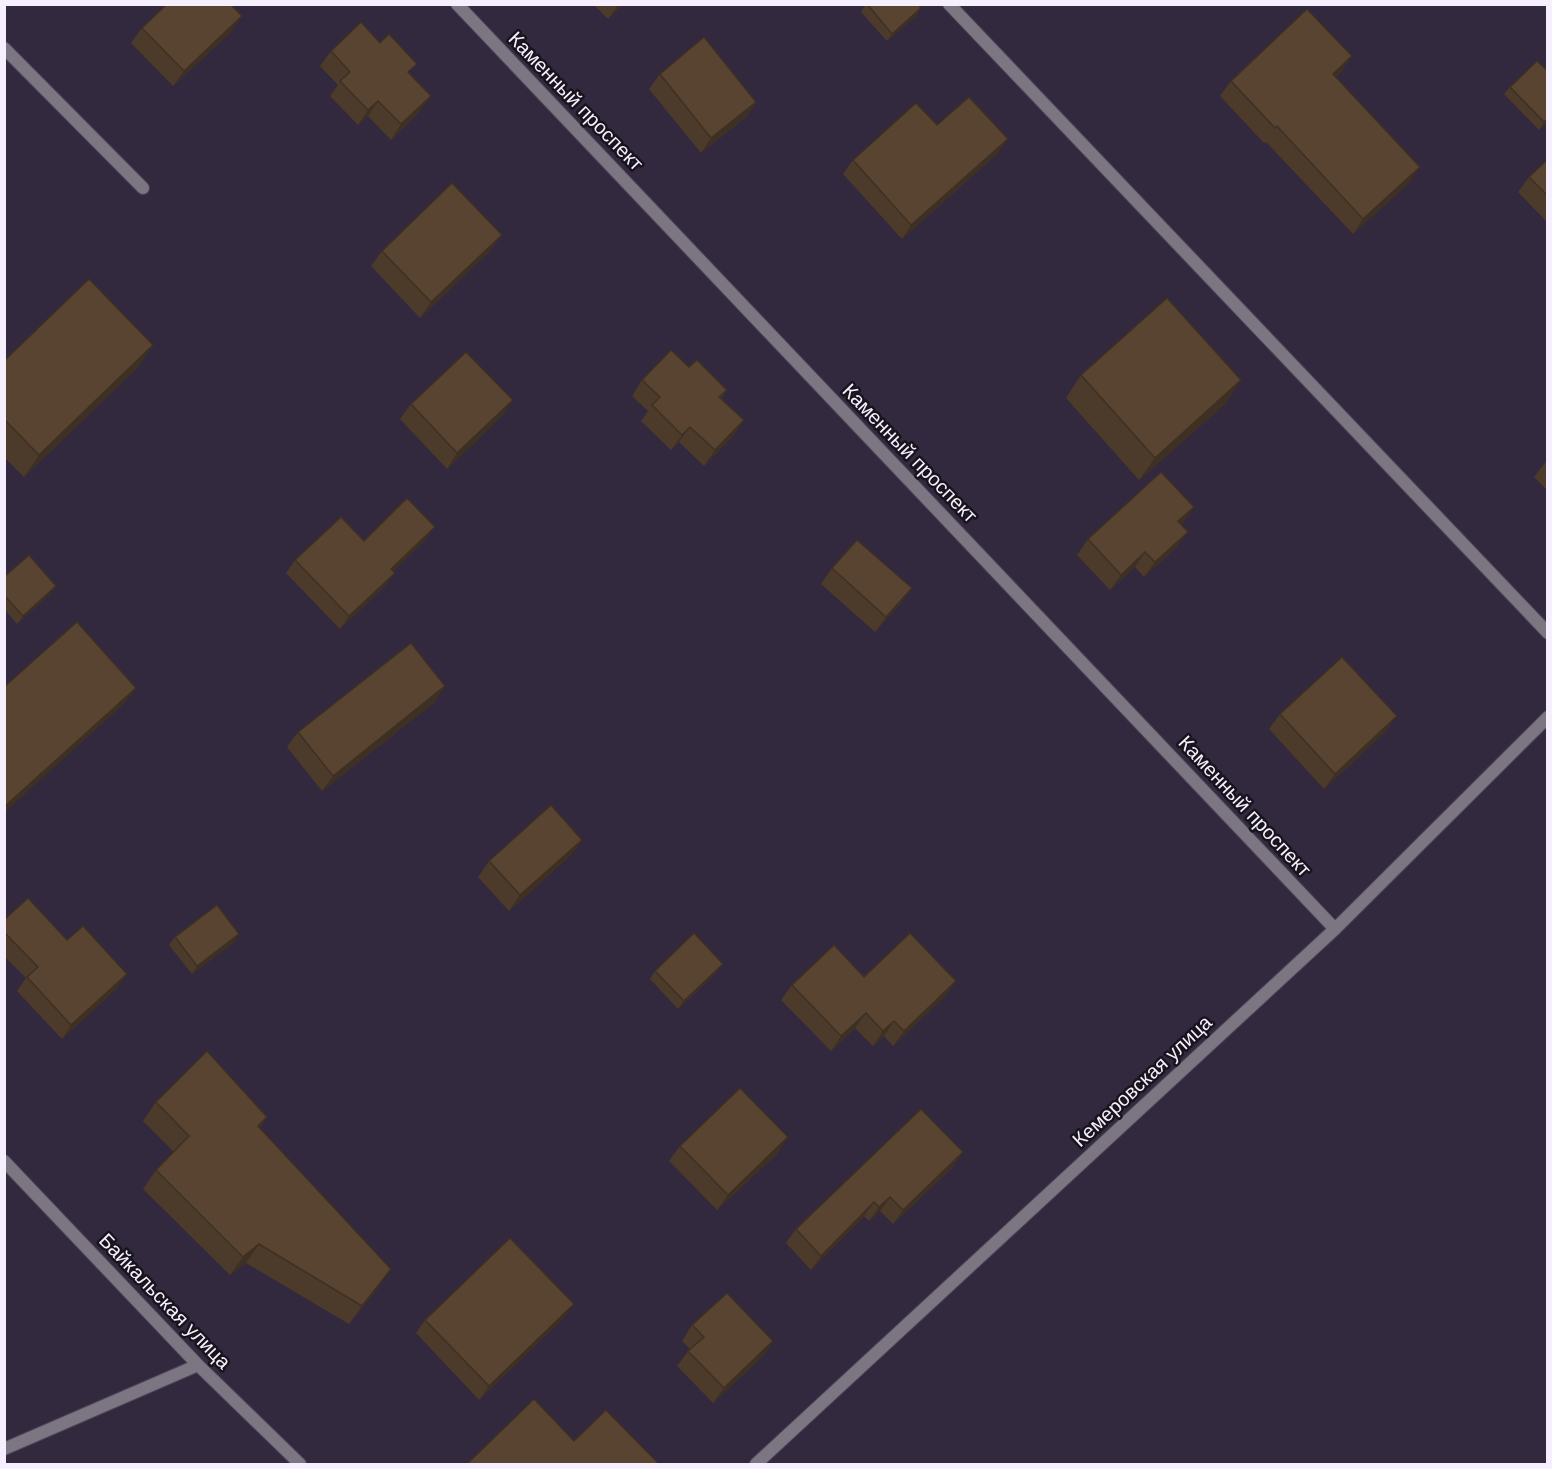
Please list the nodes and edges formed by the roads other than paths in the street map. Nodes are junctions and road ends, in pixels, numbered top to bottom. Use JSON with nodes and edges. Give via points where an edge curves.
{"nodes":[{"id":1,"x":457,"y":4,"type":"edge"},
{"id":2,"x":949,"y":4,"type":"edge"},
{"id":3,"x":4,"y":48,"type":"edge"},
{"id":4,"x":143,"y":188,"type":"dead end"},
{"id":5,"x":1548,"y":633,"type":"edge"},
{"id":6,"x":1548,"y":717,"type":"edge"},
{"id":7,"x":1335,"y":929,"type":"junction"},
{"id":8,"x":4,"y":1161,"type":"edge"},
{"id":9,"x":198,"y":1365,"type":"junction"},
{"id":10,"x":4,"y":1449,"type":"edge"},
{"id":11,"x":300,"y":1464,"type":"edge"},
{"id":12,"x":756,"y":1464,"type":"edge"}],
"edges":[{"from":1,"to":7,"type":"street","name":"Каменный проспект"},
{"from":2,"to":5,"type":"street"},
{"from":3,"to":4,"type":"street"},
{"from":6,"to":7,"type":"street","name":"Кемеровская улица"},
{"from":7,"to":12,"type":"street","name":"Кемеровская улица"},
{"from":8,"to":9,"type":"street","name":"Байкальская улица"},
{"from":9,"to":10,"type":"street"},
{"from":9,"to":11,"type":"street","name":"Байкальская улица"}]}
